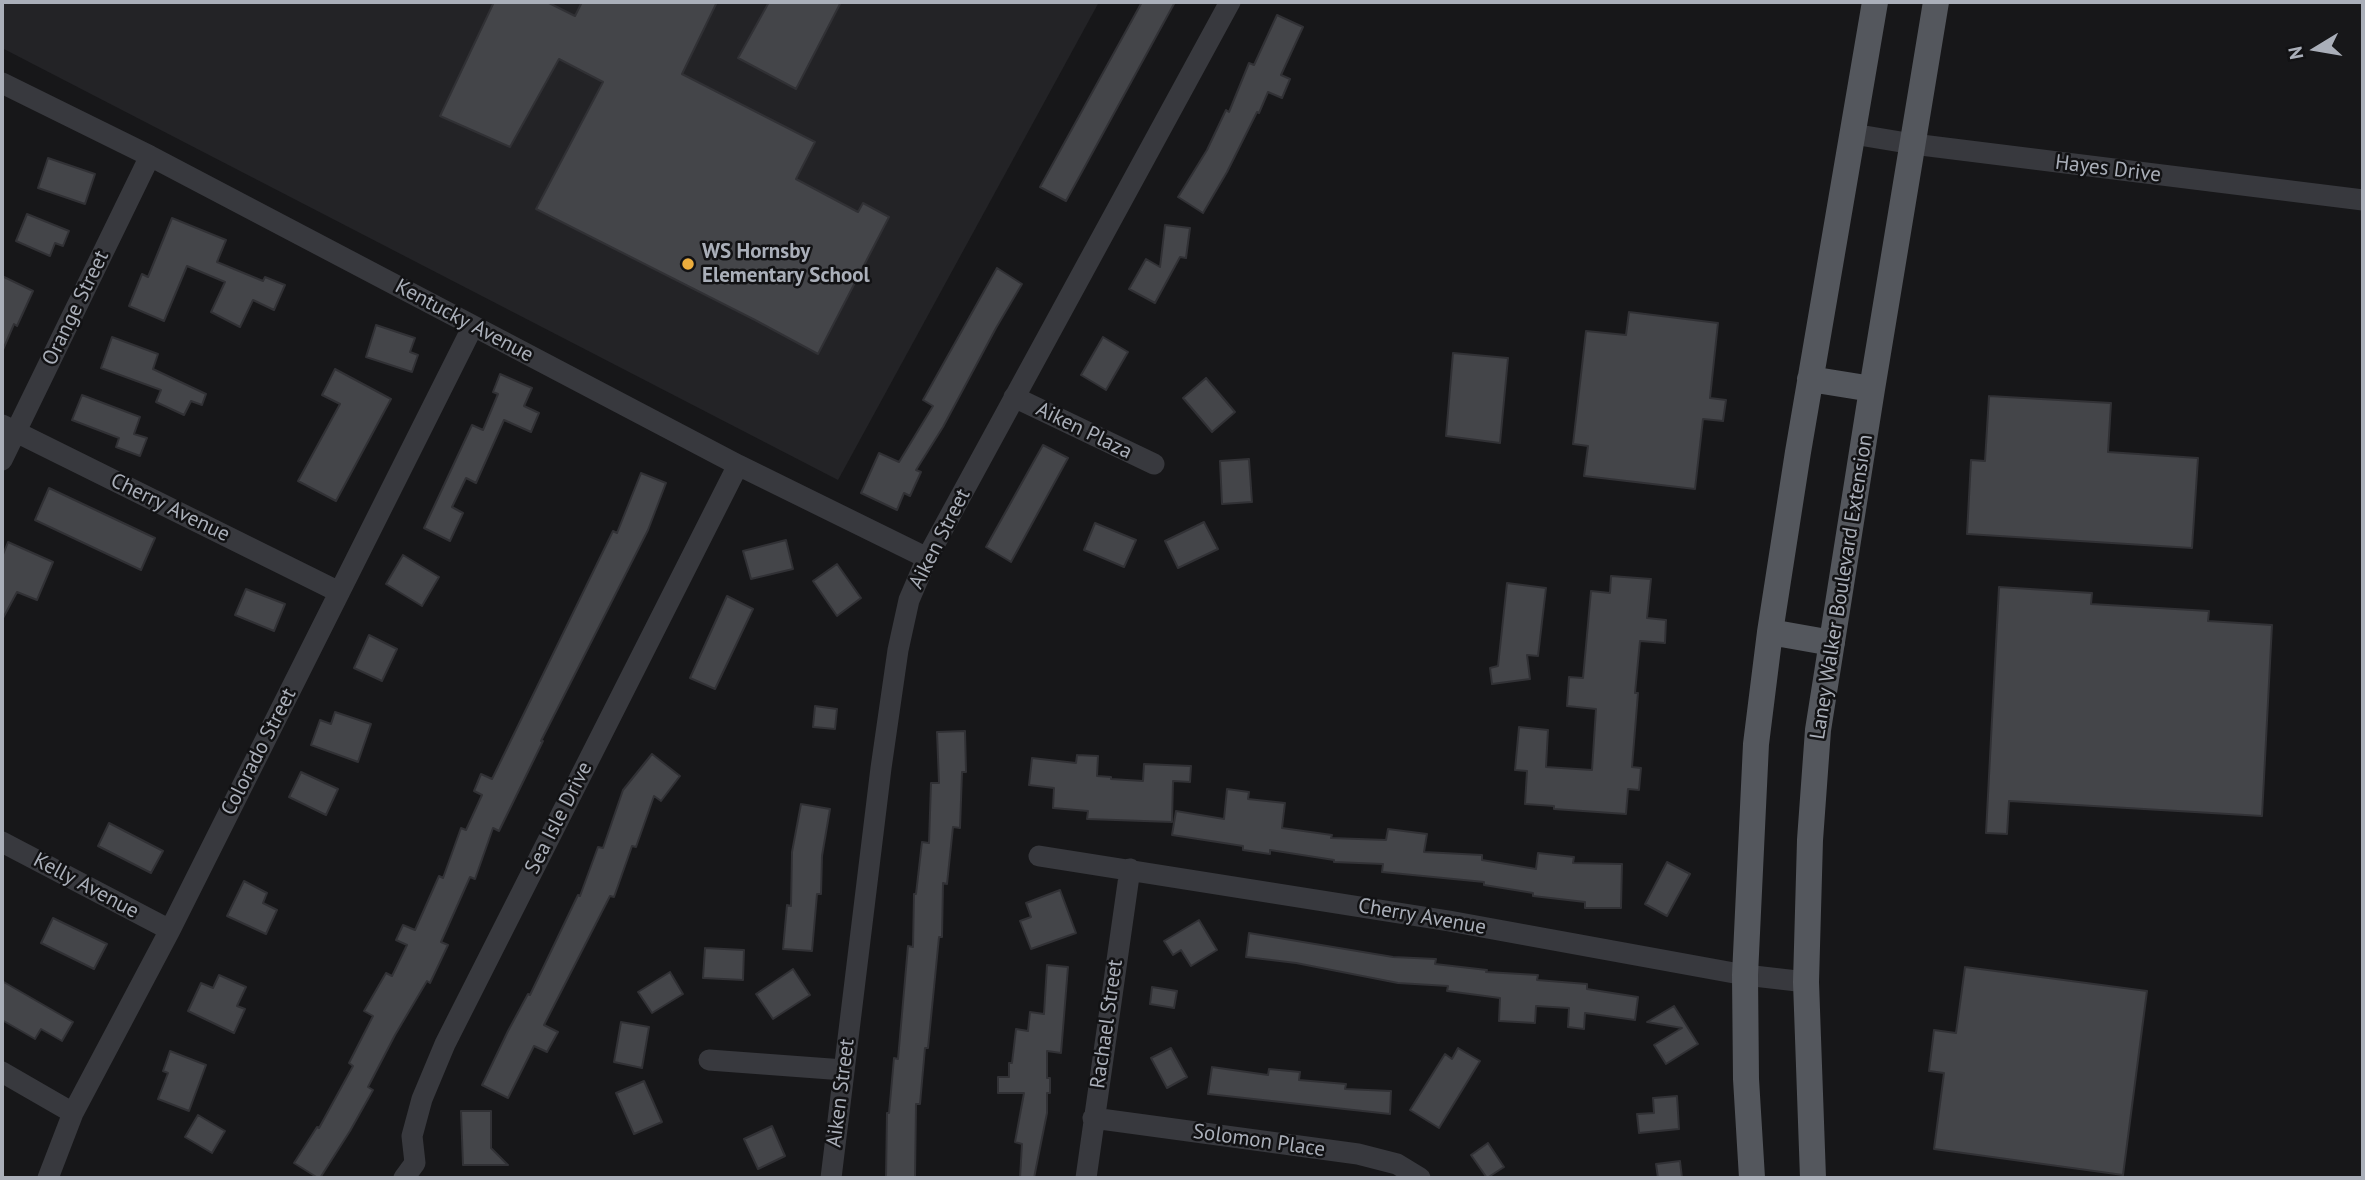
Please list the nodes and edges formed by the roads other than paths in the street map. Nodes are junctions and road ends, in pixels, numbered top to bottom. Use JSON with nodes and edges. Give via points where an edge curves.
{"nodes":[{"id":1,"x":1230,"y":2,"type":"edge"},
{"id":2,"x":1875,"y":2,"type":"edge"},
{"id":3,"x":1936,"y":2,"type":"edge"},
{"id":4,"x":2,"y":83,"type":"edge"},
{"id":5,"x":1853,"y":134,"type":"junction"},
{"id":6,"x":1913,"y":145,"type":"junction"},
{"id":7,"x":150,"y":156,"type":"junction"},
{"id":8,"x":2363,"y":200,"type":"edge"},
{"id":9,"x":473,"y":326,"type":"junction"},
{"id":10,"x":1810,"y":379,"type":"junction"},
{"id":11,"x":1872,"y":389,"type":"junction"},
{"id":12,"x":1014,"y":397,"type":"junction"},
{"id":13,"x":9,"y":428,"type":"edge"},
{"id":14,"x":2,"y":460,"type":"edge"},
{"id":15,"x":1154,"y":464,"type":"dead end"},
{"id":16,"x":738,"y":465,"type":"junction"},
{"id":17,"x":927,"y":558,"type":"junction"},
{"id":18,"x":339,"y":592,"type":"junction"},
{"id":19,"x":1770,"y":632,"type":"junction"},
{"id":20,"x":1832,"y":643,"type":"junction"},
{"id":21,"x":2,"y":842,"type":"edge"},
{"id":22,"x":1039,"y":856,"type":"dead end"},
{"id":23,"x":1130,"y":869,"type":"junction"},
{"id":24,"x":170,"y":930,"type":"junction"},
{"id":25,"x":1745,"y":975,"type":"junction"},
{"id":26,"x":1806,"y":982,"type":"junction"},
{"id":27,"x":709,"y":1060,"type":"dead end"},
{"id":28,"x":844,"y":1070,"type":"junction"},
{"id":29,"x":2,"y":1072,"type":"edge"},
{"id":30,"x":73,"y":1114,"type":"junction"},
{"id":31,"x":1093,"y":1118,"type":"junction"},
{"id":32,"x":48,"y":1178,"type":"edge"},
{"id":33,"x":404,"y":1178,"type":"edge"},
{"id":34,"x":831,"y":1178,"type":"edge"},
{"id":35,"x":1086,"y":1178,"type":"edge"},
{"id":36,"x":1420,"y":1178,"type":"edge"},
{"id":37,"x":1752,"y":1178,"type":"edge"},
{"id":38,"x":1813,"y":1178,"type":"edge"}],
"edges":[{"from":1,"to":12,"type":"street","name":"Aiken Street"},
{"from":2,"to":5,"type":"main road"},
{"from":3,"to":6,"type":"main road","name":"Laney Walker Boulevard Extension"},
{"from":4,"to":7,"type":"street","name":"Kentucky Avenue"},
{"from":5,"to":6,"type":"street","name":"Hayes Drive"},
{"from":5,"to":10,"type":"main road"},
{"from":6,"to":8,"type":"street","name":"Hayes Drive"},
{"from":6,"to":11,"type":"main road","name":"Laney Walker Boulevard Extension"},
{"from":7,"to":9,"type":"street","name":"Kentucky Avenue"},
{"from":7,"to":13,"type":"street","name":"Orange Street"},
{"from":9,"to":16,"type":"street","name":"Kentucky Avenue"},
{"from":9,"to":18,"type":"street","name":"Colorado Street"},
{"from":10,"to":11,"type":"main road"},
{"from":10,"to":19,"type":"main road"},
{"from":11,"to":20,"type":"main road","name":"Laney Walker Boulevard Extension"},
{"from":12,"to":15,"type":"street","name":"Aiken Plaza"},
{"from":12,"to":17,"type":"street","name":"Aiken Street"},
{"from":13,"to":14,"type":"street","name":"Orange Street"},
{"from":13,"to":18,"type":"street","name":"Cherry Avenue"},
{"from":16,"to":17,"type":"street","name":"Kentucky Avenue"},
{"from":16,"to":33,"type":"street","name":"Sea Isle Drive","via":[[445,1044],[412,1136],[415,1163]]},
{"from":17,"to":28,"type":"street","name":"Aiken Street","via":[[909,600],[898,650]]},
{"from":18,"to":24,"type":"street","name":"Colorado Street"},
{"from":19,"to":20,"type":"main road"},
{"from":19,"to":25,"type":"main road","via":[[1756,744]]},
{"from":20,"to":26,"type":"main road","name":"Laney Walker Boulevard Extension","via":[[1818,730]]},
{"from":21,"to":24,"type":"street","name":"Kelly Avenue"},
{"from":22,"to":23,"type":"street","name":"Cherry Avenue"},
{"from":23,"to":25,"type":"street","name":"Cherry Avenue"},
{"from":23,"to":31,"type":"street","name":"Rachael Street"},
{"from":24,"to":30,"type":"street","name":"Colorado Street"},
{"from":25,"to":26,"type":"street","name":"Cherry Avenue"},
{"from":25,"to":37,"type":"main road"},
{"from":26,"to":38,"type":"main road","name":"Laney Walker Boulevard Extension"},
{"from":27,"to":28,"type":"street"},
{"from":28,"to":34,"type":"street","name":"Aiken Street"},
{"from":29,"to":30,"type":"street"},
{"from":30,"to":32,"type":"street","name":"Colorado Street"},
{"from":31,"to":35,"type":"street","name":"Rachael Street"},
{"from":31,"to":36,"type":"street","name":"Solomon Place","via":[[1358,1154],[1397,1164]]}]}
